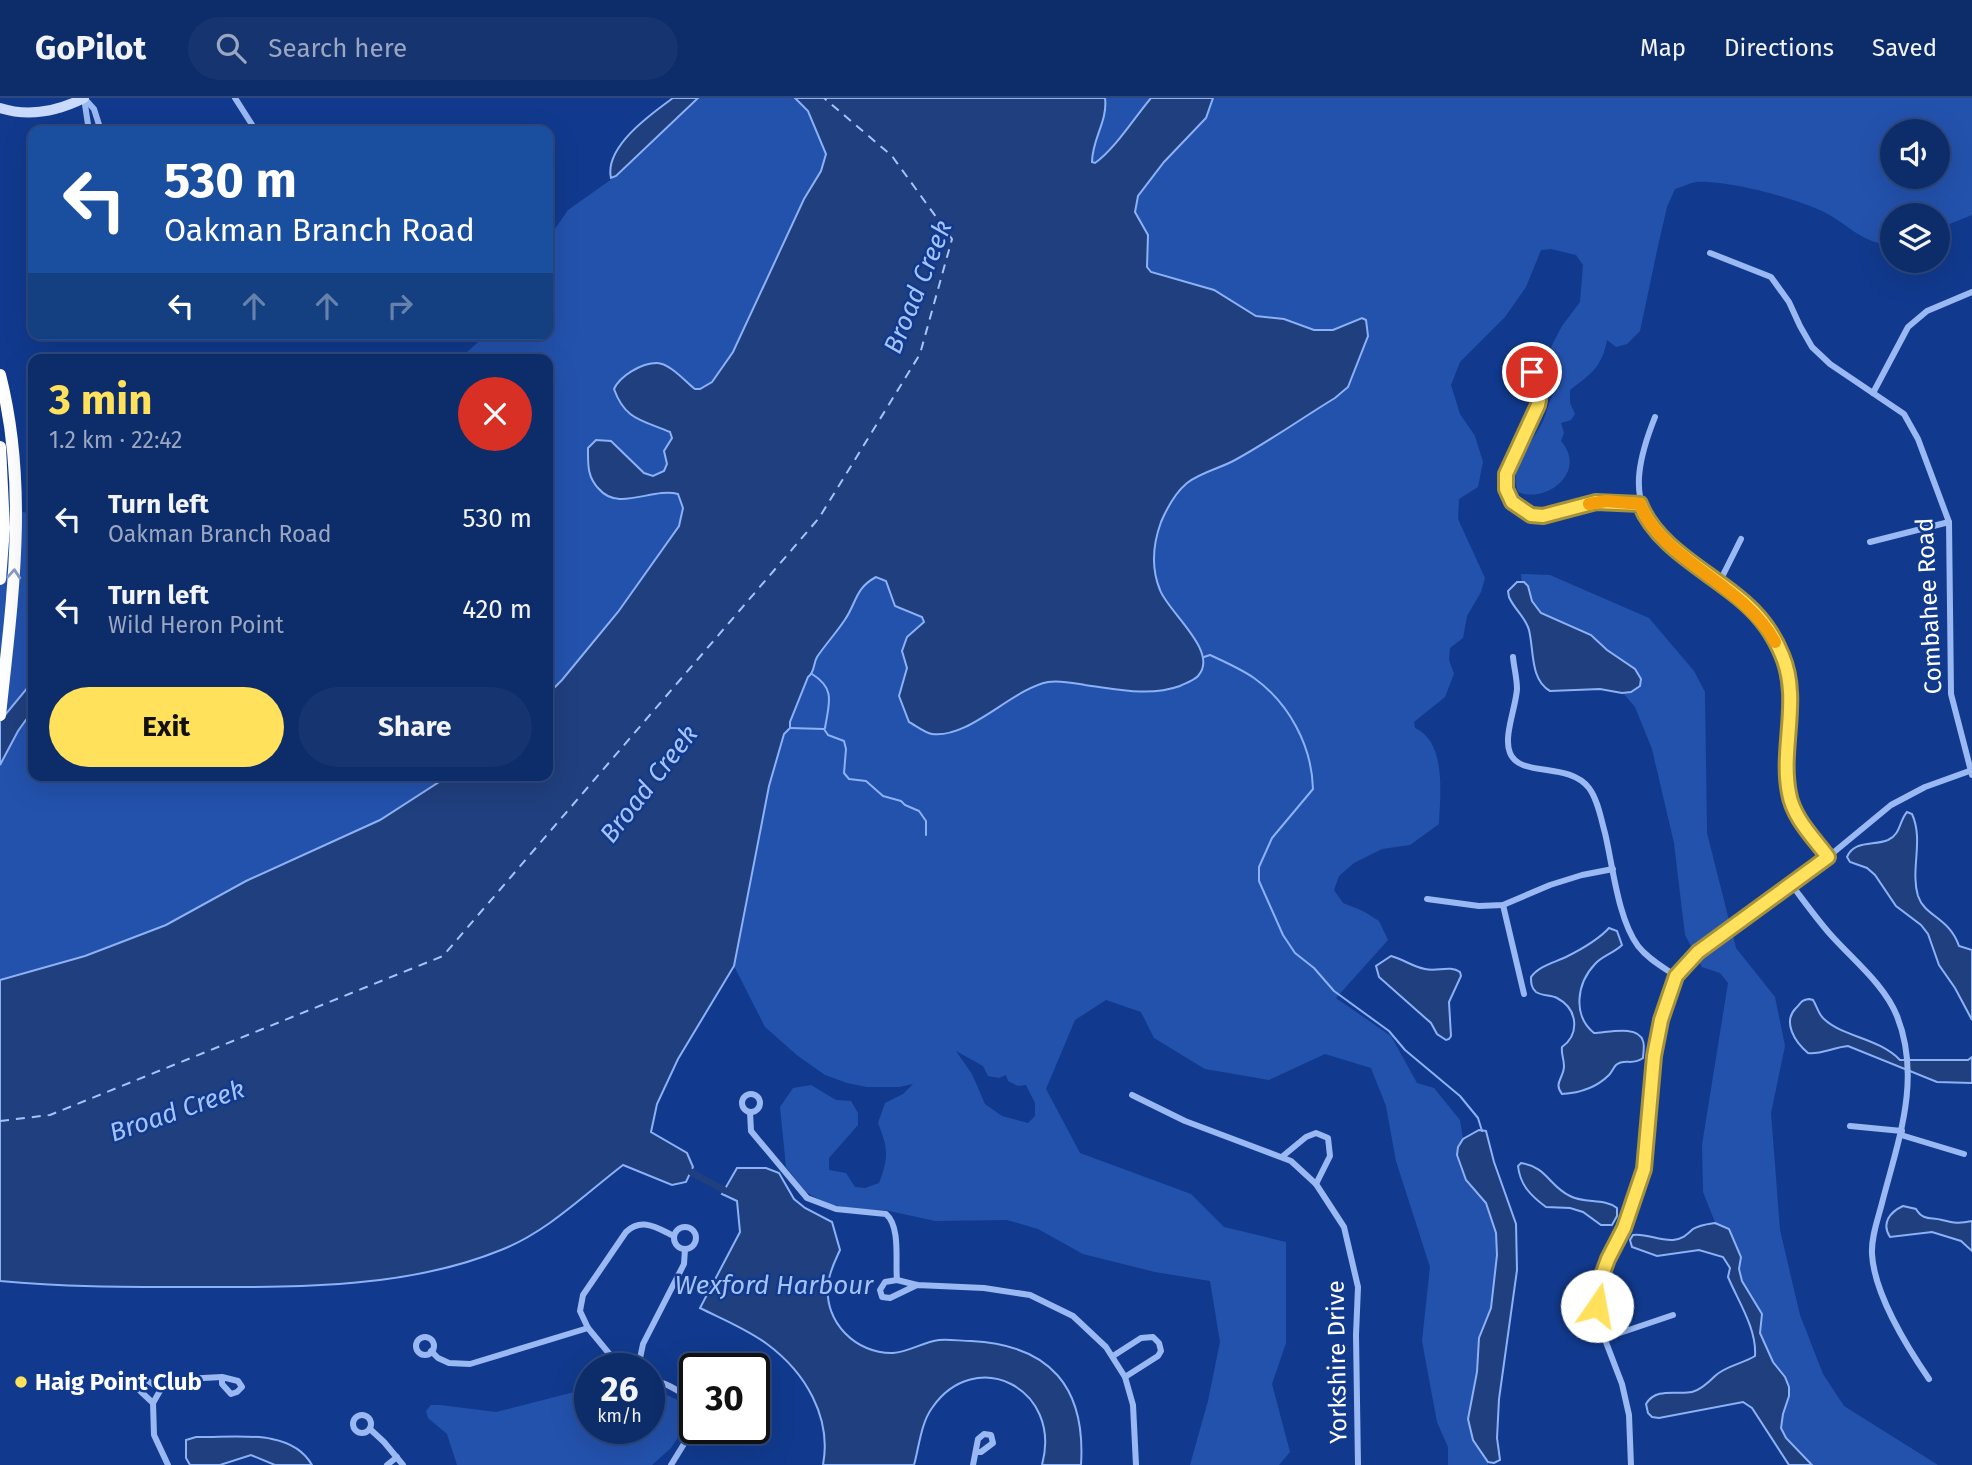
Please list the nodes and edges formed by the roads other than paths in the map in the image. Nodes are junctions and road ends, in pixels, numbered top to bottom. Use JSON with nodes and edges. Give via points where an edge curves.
{"nodes":[{"id":1,"x":84,"y":98,"type":"edge"},
{"id":2,"x":236,"y":98,"type":"edge"},
{"id":3,"x":0,"y":108,"type":"edge"},
{"id":4,"x":88,"y":126,"type":"edge"},
{"id":5,"x":100,"y":126,"type":"edge"},
{"id":6,"x":254,"y":126,"type":"edge"},
{"id":7,"x":1710,"y":253,"type":"dead end"},
{"id":8,"x":1972,"y":292,"type":"edge"},
{"id":9,"x":1532,"y":372,"type":"dead end"},
{"id":10,"x":0,"y":375,"type":"edge"},
{"id":11,"x":1873,"y":393,"type":"junction"},
{"id":12,"x":1655,"y":417,"type":"dead end"},
{"id":13,"x":0,"y":447,"type":"edge"},
{"id":14,"x":9,"y":470,"type":"junction"},
{"id":15,"x":1640,"y":504,"type":"junction"},
{"id":16,"x":1949,"y":522,"type":"junction"},
{"id":17,"x":1741,"y":540,"type":"dead end"},
{"id":18,"x":1870,"y":542,"type":"dead end"},
{"id":19,"x":0,"y":579,"type":"edge"},
{"id":20,"x":1719,"y":583,"type":"junction"},
{"id":21,"x":1513,"y":657,"type":"dead end"},
{"id":22,"x":0,"y":715,"type":"edge"},
{"id":23,"x":1972,"y":772,"type":"edge"},
{"id":24,"x":1828,"y":857,"type":"junction"},
{"id":25,"x":1613,"y":869,"type":"junction"},
{"id":26,"x":1791,"y":884,"type":"junction"},
{"id":27,"x":1427,"y":899,"type":"dead end"},
{"id":28,"x":1503,"y":905,"type":"junction"},
{"id":29,"x":1676,"y":976,"type":"junction"},
{"id":30,"x":1524,"y":994,"type":"dead end"},
{"id":31,"x":1132,"y":1095,"type":"dead end"},
{"id":32,"x":750,"y":1112,"type":"dead end"},
{"id":33,"x":1850,"y":1126,"type":"dead end"},
{"id":34,"x":1902,"y":1133,"type":"junction"},
{"id":35,"x":1964,"y":1153,"type":"dead end"},
{"id":36,"x":1283,"y":1156,"type":"junction"},
{"id":37,"x":1316,"y":1184,"type":"junction"},
{"id":38,"x":674,"y":1237,"type":"junction"},
{"id":39,"x":685,"y":1249,"type":"junction"},
{"id":40,"x":897,"y":1280,"type":"junction"},
{"id":41,"x":917,"y":1285,"type":"junction"},
{"id":42,"x":1673,"y":1315,"type":"dead end"},
{"id":43,"x":587,"y":1328,"type":"junction"},
{"id":44,"x":1605,"y":1338,"type":"junction"},
{"id":45,"x":431,"y":1351,"type":"dead end"},
{"id":46,"x":608,"y":1353,"type":"edge"},
{"id":47,"x":641,"y":1353,"type":"edge"},
{"id":48,"x":1113,"y":1356,"type":"junction"},
{"id":49,"x":222,"y":1377,"type":"dead end"},
{"id":50,"x":1125,"y":1377,"type":"junction"},
{"id":51,"x":1929,"y":1379,"type":"dead end"},
{"id":52,"x":161,"y":1388,"type":"junction"},
{"id":53,"x":153,"y":1403,"type":"junction"},
{"id":54,"x":370,"y":1429,"type":"dead end"},
{"id":55,"x":684,"y":1444,"type":"edge"},
{"id":56,"x":976,"y":1452,"type":"dead end"},
{"id":57,"x":397,"y":1457,"type":"junction"},
{"id":58,"x":168,"y":1465,"type":"edge"},
{"id":59,"x":387,"y":1465,"type":"edge"},
{"id":60,"x":404,"y":1465,"type":"edge"},
{"id":61,"x":671,"y":1465,"type":"edge"},
{"id":62,"x":973,"y":1465,"type":"edge"},
{"id":63,"x":1136,"y":1465,"type":"edge"},
{"id":64,"x":1358,"y":1465,"type":"edge"},
{"id":65,"x":1631,"y":1465,"type":"edge"}],
"edges":[{"from":1,"to":3,"type":"street","via":[[48,111]]},
{"from":1,"to":4,"type":"street"},
{"from":1,"to":5,"type":"street"},
{"from":2,"to":6,"type":"street"},
{"from":7,"to":11,"type":"street","name":"Combahee Road","via":[[1771,277],[1812,347]]},
{"from":8,"to":11,"type":"street","via":[[1927,311],[1908,327]]},
{"from":9,"to":15,"type":"street","via":[[1539,400],[1506,474],[1512,502],[1531,515],[1543,516],[1596,502]]},
{"from":10,"to":14,"type":"highway","via":[[11,429]]},
{"from":11,"to":16,"type":"street","name":"Combahee Road","via":[[1904,414]]},
{"from":12,"to":15,"type":"street","via":[[1639,466]]},
{"from":13,"to":14,"type":"highway"},
{"from":14,"to":19,"type":"highway"},
{"from":22,"to":14,"type":"highway","one_way":true,"via":[[18,528]]},
{"from":15,"to":20,"type":"street","via":[[1657,530]]},
{"from":16,"to":18,"type":"street"},
{"from":16,"to":23,"type":"street","name":"Combahee Road","via":[[1951,694]]},
{"from":17,"to":20,"type":"street"},
{"from":20,"to":24,"type":"street","via":[[1766,625],[1783,656],[1791,691],[1789,795],[1800,820]]},
{"from":21,"to":25,"type":"street","via":[[1517,689],[1507,745],[1511,756],[1519,765],[1563,772],[1586,785],[1602,821]]},
{"from":23,"to":24,"type":"street","via":[[1925,787],[1891,805]]},
{"from":24,"to":26,"type":"street"},
{"from":25,"to":28,"type":"street","via":[[1571,878]]},
{"from":25,"to":29,"type":"street","via":[[1637,944]]},
{"from":26,"to":29,"type":"street","via":[[1698,952]]},
{"from":26,"to":34,"type":"street","via":[[1886,994],[1897,1016],[1909,1063]]},
{"from":27,"to":28,"type":"street"},
{"from":28,"to":30,"type":"street"},
{"from":29,"to":44,"type":"street","via":[[1654,1056],[1644,1169],[1597,1289],[1599,1324]]},
{"from":31,"to":36,"type":"street","name":"Yorkshire Drive","via":[[1185,1121]]},
{"from":32,"to":40,"type":"street","via":[[751,1131],[807,1198],[836,1209],[890,1217]]},
{"from":33,"to":34,"type":"street"},
{"from":34,"to":35,"type":"street"},
{"from":34,"to":51,"type":"street","via":[[1872,1254],[1881,1293]]},
{"from":36,"to":37,"type":"street","name":"Yorkshire Drive"},
{"from":36,"to":37,"type":"street","via":[[1306,1137],[1317,1133],[1328,1138],[1330,1156]]},
{"from":37,"to":64,"type":"street","name":"Yorkshire Drive","via":[[1345,1227],[1358,1287]]},
{"from":38,"to":39,"type":"street"},
{"from":38,"to":39,"type":"street","via":[[681,1228],[694,1233],[694,1243]]},
{"from":38,"to":43,"type":"street","via":[[648,1224],[632,1226],[626,1232],[583,1295],[580,1311]]},
{"from":39,"to":47,"type":"street","via":[[684,1264]]},
{"from":40,"to":41,"type":"street"},
{"from":40,"to":41,"type":"street","via":[[883,1284],[882,1297],[890,1298]]},
{"from":41,"to":48,"type":"street","via":[[1030,1295],[1073,1316]]},
{"from":42,"to":44,"type":"street"},
{"from":43,"to":45,"type":"street","via":[[470,1364],[449,1363]]},
{"from":43,"to":46,"type":"street"},
{"from":44,"to":65,"type":"street","via":[[1629,1415]]},
{"from":48,"to":50,"type":"street"},
{"from":48,"to":50,"type":"street","via":[[1147,1337],[1156,1340],[1161,1351],[1153,1361]]},
{"from":49,"to":52,"type":"street","via":[[184,1379]]},
{"from":50,"to":63,"type":"street","via":[[1133,1405]]},
{"from":52,"to":53,"type":"street"},
{"from":52,"to":53,"type":"street","via":[[142,1378],[137,1383]]},
{"from":53,"to":58,"type":"street","via":[[154,1435]]},
{"from":54,"to":57,"type":"street"},
{"from":55,"to":61,"type":"street"},
{"from":56,"to":62,"type":"street"},
{"from":57,"to":59,"type":"street"},
{"from":57,"to":60,"type":"street"}]}
